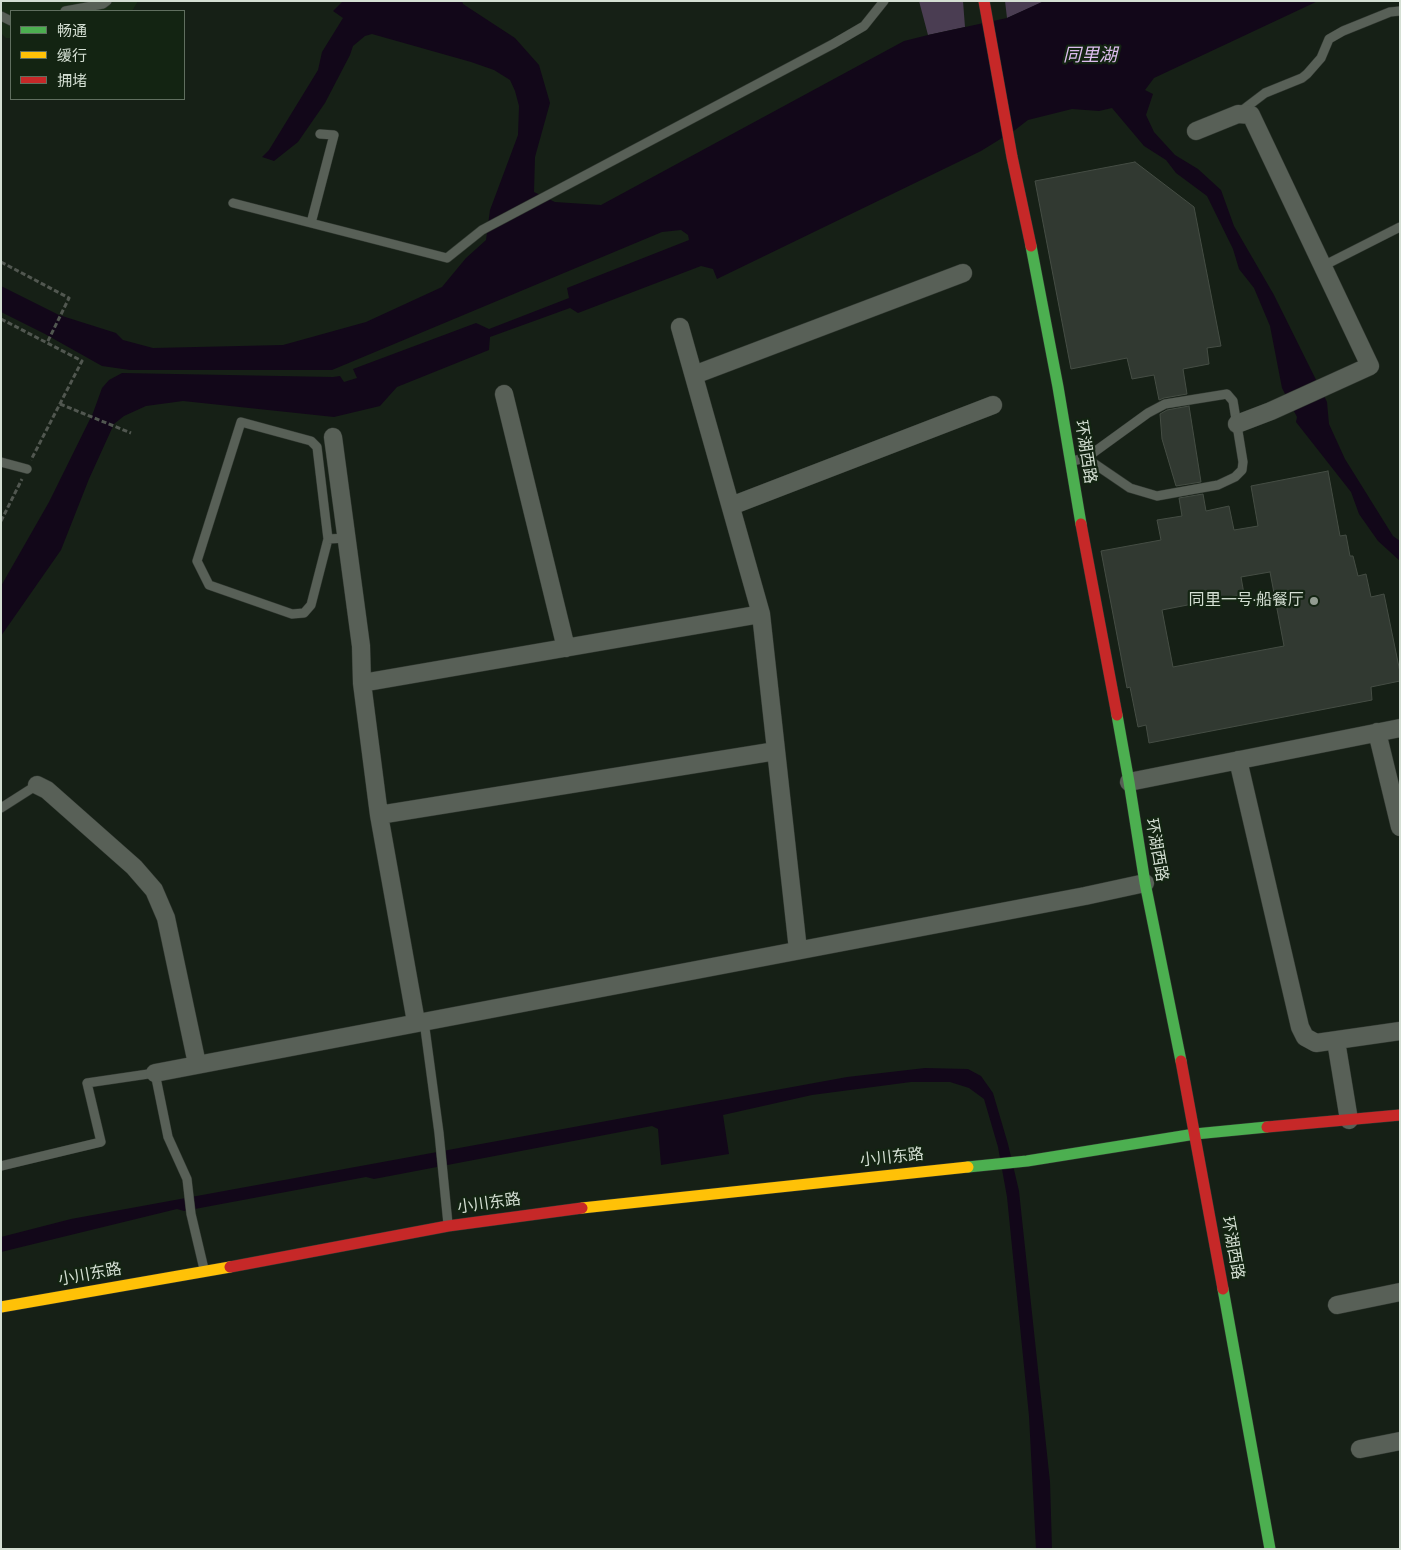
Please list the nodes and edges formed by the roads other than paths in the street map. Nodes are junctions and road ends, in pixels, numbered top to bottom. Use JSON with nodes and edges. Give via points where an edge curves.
{"nodes":[{"id":1,"x":107,"y":1,"type":"edge"},
{"id":2,"x":884,"y":1,"type":"edge"},
{"id":3,"x":984,"y":1,"type":"edge"},
{"id":4,"x":70,"y":10,"type":"edge"},
{"id":5,"x":1400,"y":12,"type":"edge"},
{"id":6,"x":1238,"y":114,"type":"junction"},
{"id":7,"x":1196,"y":131,"type":"dead end"},
{"id":8,"x":320,"y":134,"type":"dead end"},
{"id":9,"x":233,"y":203,"type":"dead end"},
{"id":10,"x":311,"y":223,"type":"junction"},
{"id":11,"x":1400,"y":227,"type":"edge"},
{"id":12,"x":1323,"y":266,"type":"junction"},
{"id":13,"x":964,"y":273,"type":"dead end"},
{"id":14,"x":680,"y":327,"type":"dead end"},
{"id":15,"x":694,"y":375,"type":"junction"},
{"id":16,"x":504,"y":394,"type":"dead end"},
{"id":17,"x":993,"y":405,"type":"dead end"},
{"id":18,"x":1236,"y":424,"type":"junction"},
{"id":19,"x":334,"y":437,"type":"dead end"},
{"id":20,"x":1086,"y":458,"type":"junction"},
{"id":21,"x":1069,"y":461,"type":"junction"},
{"id":22,"x":1,"y":462,"type":"edge"},
{"id":23,"x":27,"y":469,"type":"road end"},
{"id":24,"x":730,"y":506,"type":"junction"},
{"id":25,"x":347,"y":538,"type":"junction"},
{"id":26,"x":328,"y":539,"type":"junction"},
{"id":27,"x":761,"y":614,"type":"junction"},
{"id":28,"x":566,"y":648,"type":"junction"},
{"id":29,"x":362,"y":684,"type":"junction"},
{"id":30,"x":1400,"y":728,"type":"edge"},
{"id":31,"x":1377,"y":732,"type":"junction"},
{"id":32,"x":776,"y":751,"type":"junction"},
{"id":33,"x":1238,"y":760,"type":"junction"},
{"id":34,"x":1129,"y":782,"type":"junction"},
{"id":35,"x":37,"y":785,"type":"joint"},
{"id":36,"x":1,"y":808,"type":"edge"},
{"id":37,"x":379,"y":815,"type":"junction"},
{"id":38,"x":1400,"y":827,"type":"edge"},
{"id":39,"x":1145,"y":883,"type":"junction"},
{"id":40,"x":798,"y":950,"type":"junction"},
{"id":41,"x":420,"y":1021,"type":"junction"},
{"id":42,"x":1400,"y":1031,"type":"edge"},
{"id":43,"x":1336,"y":1041,"type":"junction"},
{"id":44,"x":197,"y":1064,"type":"junction"},
{"id":45,"x":155,"y":1072,"type":"junction"},
{"id":46,"x":1400,"y":1115,"type":"edge"},
{"id":47,"x":1349,"y":1120,"type":"junction"},
{"id":48,"x":1195,"y":1134,"type":"junction"},
{"id":49,"x":1,"y":1166,"type":"edge"},
{"id":50,"x":448,"y":1226,"type":"junction"},
{"id":51,"x":204,"y":1272,"type":"junction"},
{"id":52,"x":1400,"y":1292,"type":"edge"},
{"id":53,"x":1337,"y":1305,"type":"dead end"},
{"id":54,"x":1,"y":1307,"type":"edge"},
{"id":55,"x":1400,"y":1441,"type":"edge"},
{"id":56,"x":1360,"y":1449,"type":"dead end"},
{"id":57,"x":1270,"y":1549,"type":"edge"}],
"edges":[{"from":1,"to":4,"type":"lane"},
{"from":2,"to":10,"type":"lane","via":[[864,26],[482,230],[447,258]]},
{"from":3,"to":21,"type":"main road","name":"环湖西路","via":[[1058,387]]},
{"from":5,"to":6,"type":"lane","via":[[1390,12],[1329,39],[1321,58],[1307,74],[1265,93]]},
{"from":6,"to":7,"type":"street"},
{"from":6,"to":12,"type":"street","via":[[1251,115]]},
{"from":8,"to":10,"type":"lane","via":[[334,136]]},
{"from":9,"to":10,"type":"lane"},
{"from":11,"to":12,"type":"lane"},
{"from":12,"to":18,"type":"street","via":[[1370,366]]},
{"from":13,"to":15,"type":"street"},
{"from":14,"to":15,"type":"street"},
{"from":15,"to":24,"type":"street"},
{"from":16,"to":28,"type":"street"},
{"from":17,"to":24,"type":"street"},
{"from":18,"to":20,"type":"lane","via":[[1232,401],[1227,394],[1165,404]]},
{"from":18,"to":20,"type":"lane","via":[[1242,470],[1218,485],[1157,496],[1130,488]]},
{"from":19,"to":25,"type":"street"},
{"from":20,"to":21,"type":"lane"},
{"from":21,"to":34,"type":"main road","name":"环湖西路"},
{"from":22,"to":23,"type":"lane"},
{"from":24,"to":27,"type":"street"},
{"from":25,"to":26,"type":"lane"},
{"from":25,"to":29,"type":"street","via":[[361,646]]},
{"from":26,"to":26,"type":"lane","via":[[317,447],[312,441],[241,422],[197,561],[209,585],[292,614],[304,613],[311,605]]},
{"from":27,"to":28,"type":"street"},
{"from":27,"to":32,"type":"street"},
{"from":28,"to":29,"type":"street"},
{"from":29,"to":37,"type":"street"},
{"from":30,"to":31,"type":"street"},
{"from":31,"to":33,"type":"street"},
{"from":31,"to":38,"type":"street"},
{"from":32,"to":37,"type":"street"},
{"from":32,"to":40,"type":"street"},
{"from":33,"to":34,"type":"street"},
{"from":33,"to":43,"type":"street","via":[[1300,1027],[1305,1037],[1316,1043]]},
{"from":34,"to":39,"type":"main road","name":"环湖西路"},
{"from":35,"to":36,"type":"lane"},
{"from":35,"to":44,"type":"street","via":[[47,790],[134,867],[154,890],[166,918]]},
{"from":37,"to":41,"type":"street"},
{"from":39,"to":40,"type":"street"},
{"from":39,"to":48,"type":"main road","name":"环湖西路"},
{"from":40,"to":41,"type":"street"},
{"from":41,"to":44,"type":"street"},
{"from":41,"to":50,"type":"lane","via":[[439,1133]]},
{"from":42,"to":43,"type":"street"},
{"from":43,"to":47,"type":"street"},
{"from":44,"to":45,"type":"street"},
{"from":45,"to":49,"type":"lane","via":[[87,1083],[101,1142]]},
{"from":45,"to":51,"type":"lane","via":[[168,1137],[188,1179],[191,1214]]},
{"from":46,"to":47,"type":"main road","name":"小川东路"},
{"from":47,"to":48,"type":"main road","name":"小川东路"},
{"from":48,"to":50,"type":"main road","name":"小川东路","via":[[1027,1161]]},
{"from":48,"to":57,"type":"main road","name":"环湖西路"},
{"from":50,"to":51,"type":"main road","name":"小川东路"},
{"from":51,"to":54,"type":"main road","name":"小川东路"},
{"from":52,"to":53,"type":"street"},
{"from":55,"to":56,"type":"street"}]}
